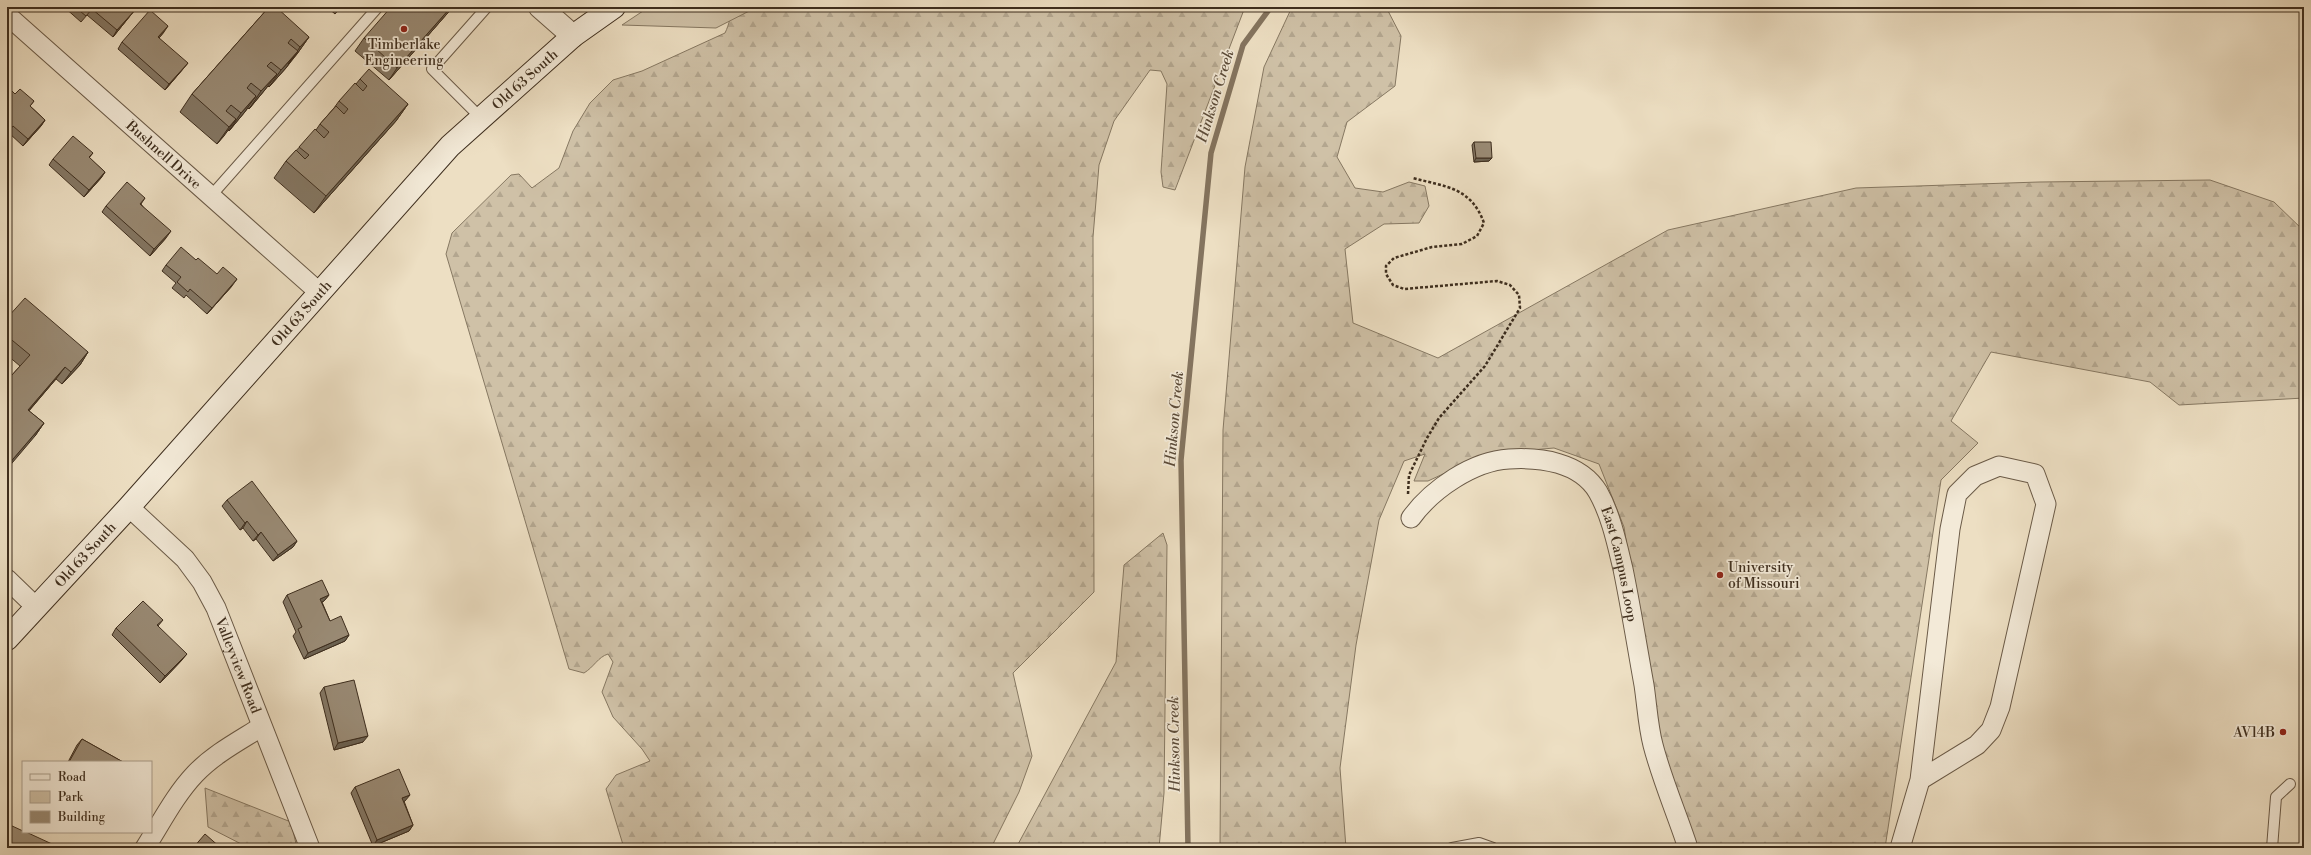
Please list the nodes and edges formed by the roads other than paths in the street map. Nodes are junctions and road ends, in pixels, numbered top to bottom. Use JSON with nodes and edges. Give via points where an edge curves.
{"nodes":[{"id":1,"x":378,"y":7,"type":"edge"},
{"id":2,"x":487,"y":7,"type":"edge"},
{"id":3,"x":540,"y":7,"type":"edge"},
{"id":4,"x":614,"y":7,"type":"edge"},
{"id":5,"x":7,"y":15,"type":"edge"},
{"id":6,"x":573,"y":36,"type":"junction"},
{"id":7,"x":480,"y":118,"type":"junction"},
{"id":8,"x":210,"y":197,"type":"junction"},
{"id":9,"x":320,"y":293,"type":"junction"},
{"id":10,"x":129,"y":507,"type":"junction"},
{"id":11,"x":1414,"y":514,"type":"road end"},
{"id":12,"x":7,"y":580,"type":"edge"},
{"id":13,"x":36,"y":607,"type":"junction"},
{"id":14,"x":7,"y":639,"type":"edge"},
{"id":15,"x":261,"y":727,"type":"junction"},
{"id":16,"x":1920,"y":780,"type":"junction"},
{"id":17,"x":2290,"y":784,"type":"dead end"},
{"id":18,"x":145,"y":848,"type":"edge"},
{"id":19,"x":310,"y":848,"type":"edge"},
{"id":20,"x":1452,"y":848,"type":"edge"},
{"id":21,"x":1493,"y":848,"type":"edge"},
{"id":22,"x":1688,"y":848,"type":"edge"},
{"id":23,"x":1900,"y":848,"type":"edge"},
{"id":24,"x":2272,"y":848,"type":"edge"}],
"edges":[{"from":1,"to":8,"type":"lane"},
{"from":2,"to":7,"type":"lane","via":[[432,69]]},
{"from":3,"to":6,"type":"main road"},
{"from":4,"to":6,"type":"main road","name":"Old 63 South"},
{"from":5,"to":8,"type":"street","name":"Bushnell Drive"},
{"from":6,"to":7,"type":"main road","name":"Old 63 South"},
{"from":7,"to":9,"type":"main road","name":"Old 63 South","via":[[450,146]]},
{"from":8,"to":9,"type":"street","name":"Bushnell Drive"},
{"from":9,"to":10,"type":"main road","name":"Old 63 South"},
{"from":10,"to":13,"type":"main road","name":"Old 63 South"},
{"from":10,"to":15,"type":"street","name":"Valleyview Road","via":[[185,559],[202,582],[216,608]]},
{"from":11,"to":22,"type":"street","name":"East Campus Loop","via":[[1424,501],[1446,483],[1472,469],[1503,459],[1530,457],[1567,465],[1598,491],[1616,536],[1633,618],[1653,745]]},
{"from":12,"to":13,"type":"street"},
{"from":13,"to":14,"type":"main road","name":"Old 63 South"},
{"from":15,"to":18,"type":"street","via":[[222,752],[196,774],[176,799]]},
{"from":15,"to":19,"type":"street","name":"Valleyview Road"},
{"from":16,"to":16,"type":"street","via":[[1978,745],[1991,730],[2000,707],[2046,504],[2035,474],[1999,466],[1975,476],[1957,494],[1950,529]]},
{"from":16,"to":23,"type":"street"},
{"from":17,"to":24,"type":"lane","via":[[2276,797]]},
{"from":20,"to":21,"type":"lane","via":[[1479,843]]}]}
